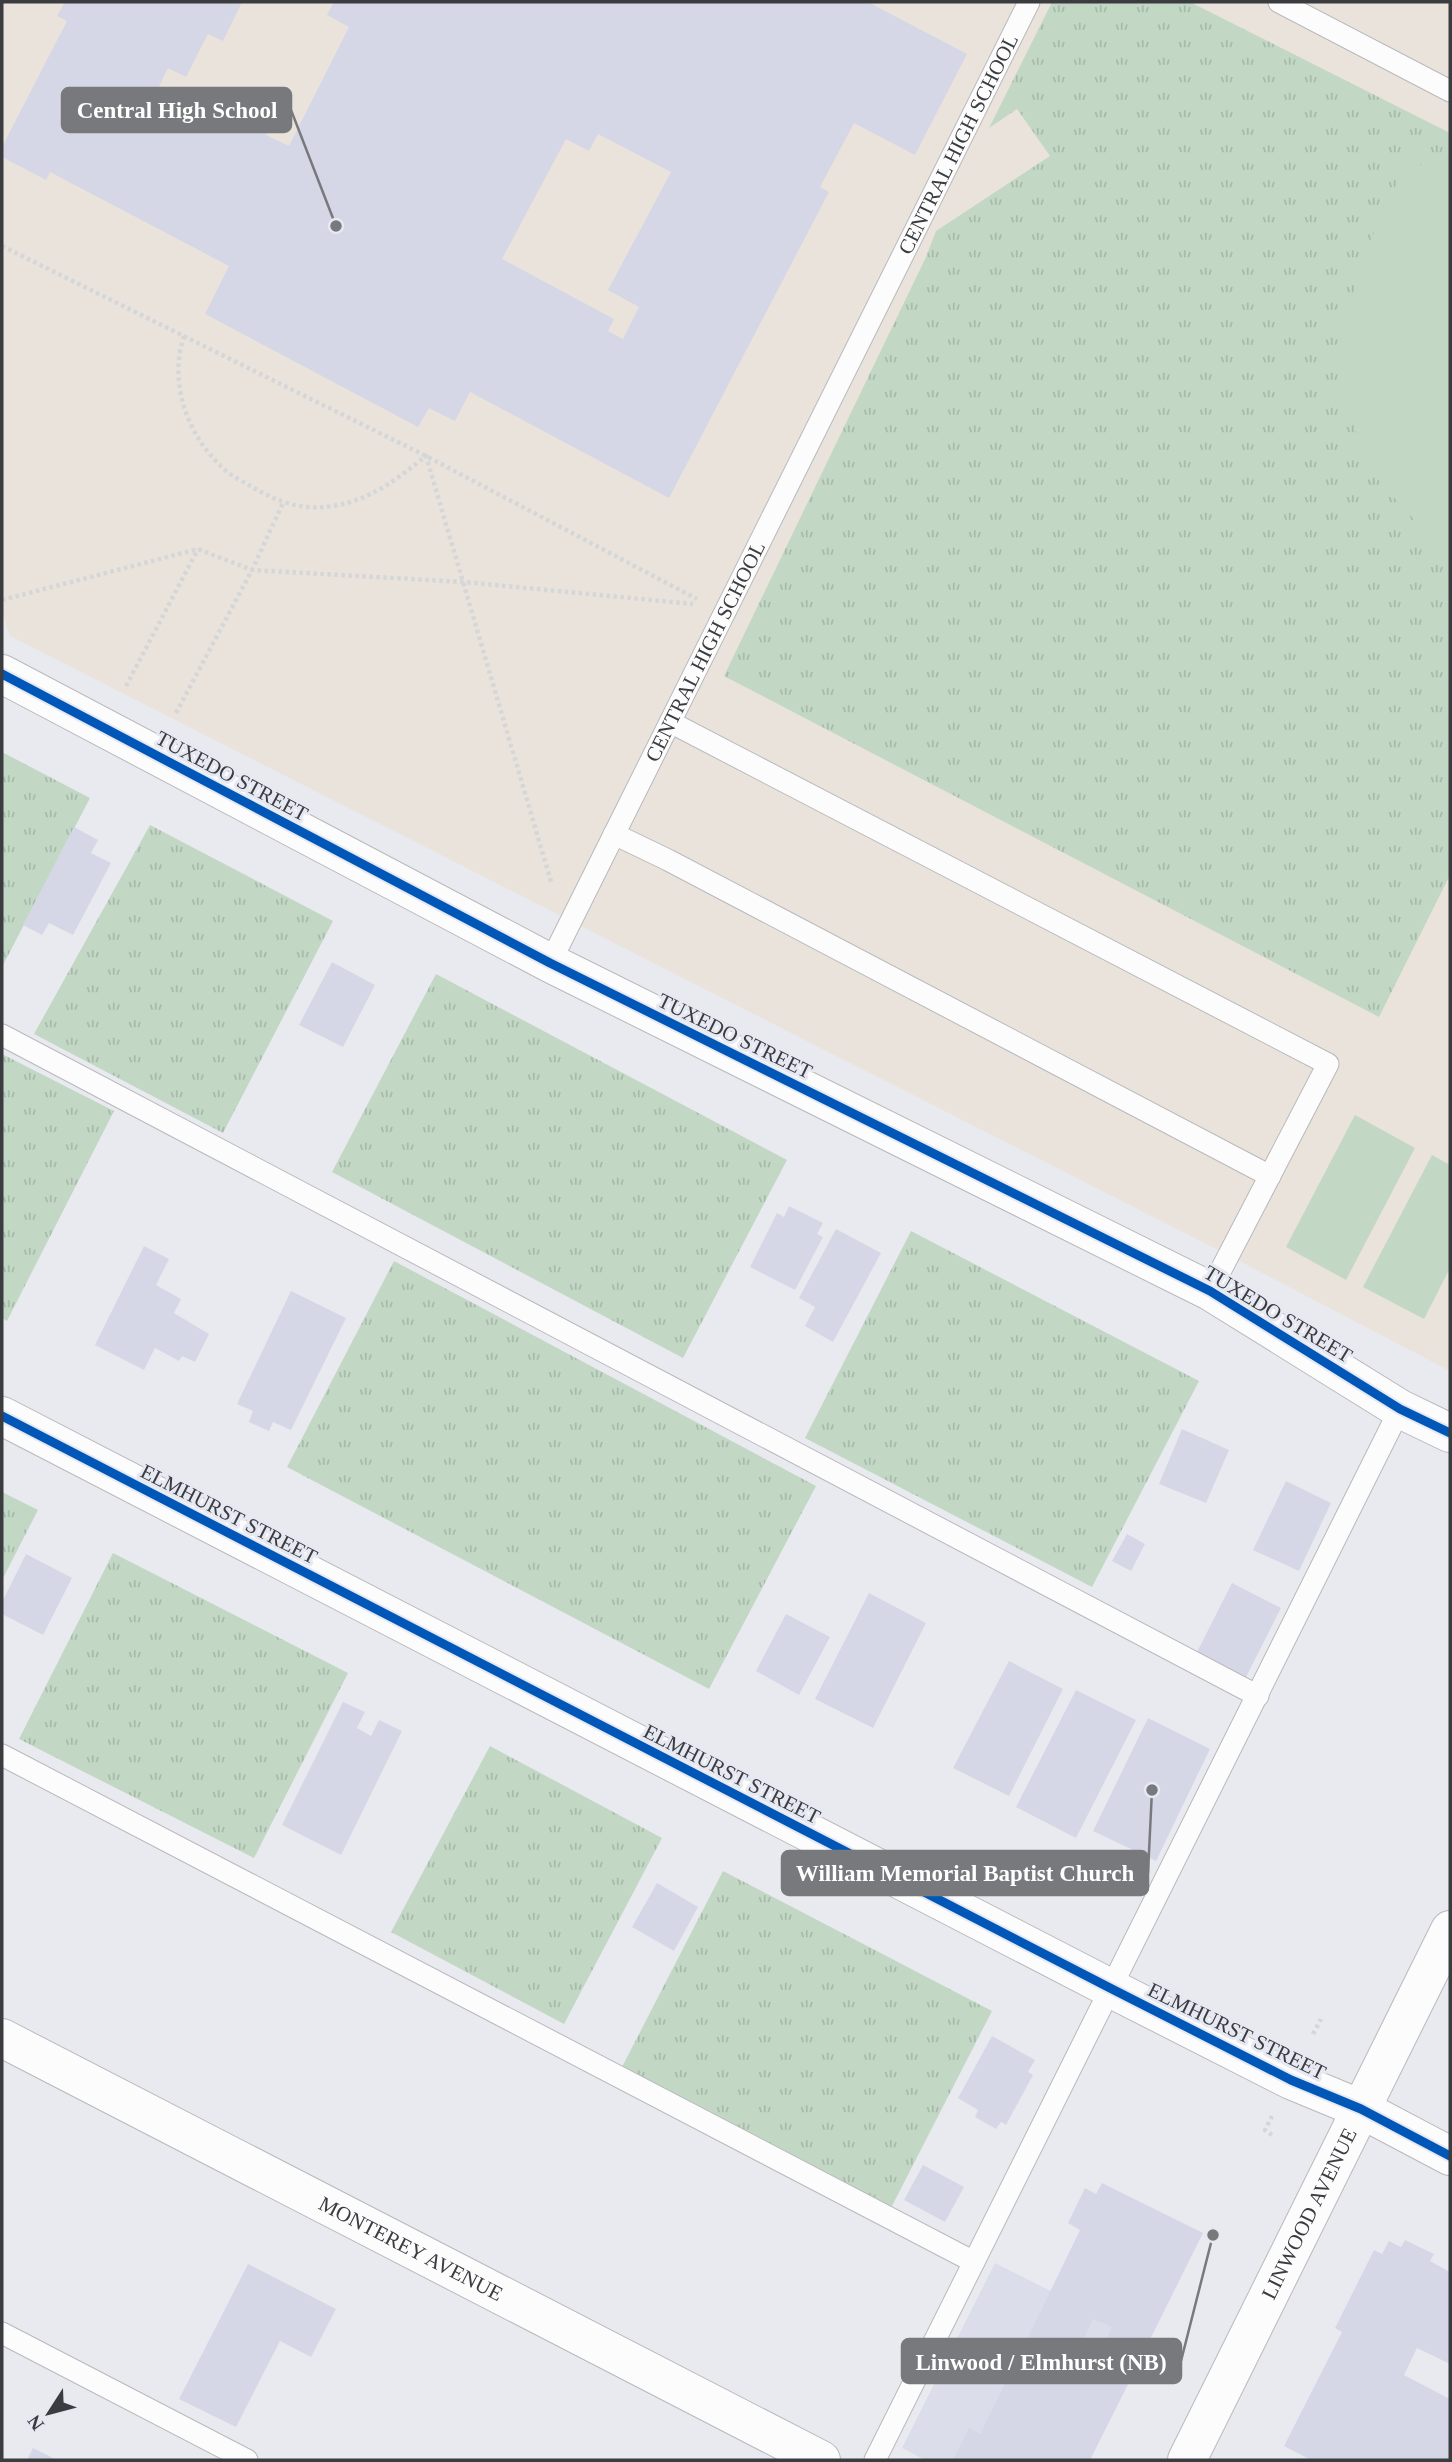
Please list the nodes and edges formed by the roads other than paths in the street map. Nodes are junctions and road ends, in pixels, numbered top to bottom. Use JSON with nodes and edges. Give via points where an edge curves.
{"nodes":[{"id":1,"x":1029,"y":2,"type":"edge"},
{"id":2,"x":1279,"y":2,"type":"edge"},
{"id":3,"x":1450,"y":91,"type":"edge"},
{"id":4,"x":2,"y":674,"type":"edge"},
{"id":5,"x":670,"y":722,"type":"junction"},
{"id":6,"x":614,"y":834,"type":"junction"},
{"id":7,"x":550,"y":963,"type":"junction"},
{"id":8,"x":2,"y":1035,"type":"edge"},
{"id":9,"x":1270,"y":1176,"type":"junction"},
{"id":10,"x":1210,"y":1291,"type":"junction"},
{"id":11,"x":1400,"y":1409,"type":"junction"},
{"id":12,"x":2,"y":1416,"type":"edge"},
{"id":13,"x":1450,"y":1433,"type":"edge"},
{"id":14,"x":1258,"y":1696,"type":"junction"},
{"id":15,"x":2,"y":1755,"type":"edge"},
{"id":16,"x":1450,"y":1930,"type":"edge"},
{"id":17,"x":1110,"y":1988,"type":"junction"},
{"id":18,"x":2,"y":2038,"type":"edge"},
{"id":19,"x":1361,"y":2109,"type":"junction"},
{"id":20,"x":1450,"y":2156,"type":"edge"},
{"id":21,"x":974,"y":2262,"type":"junction"},
{"id":22,"x":2,"y":2333,"type":"edge"},
{"id":23,"x":247,"y":2460,"type":"edge"},
{"id":24,"x":821,"y":2460,"type":"edge"},
{"id":25,"x":875,"y":2460,"type":"edge"},
{"id":26,"x":1187,"y":2460,"type":"edge"}],
"edges":[{"from":1,"to":5,"type":"lane","name":"CENTRAL HIGH SCHOOL","via":[[718,609]]},
{"from":2,"to":3,"type":"lane"},
{"from":4,"to":7,"type":"street","name":"TUXEDO STREET"},
{"from":5,"to":6,"type":"lane","name":"CENTRAL HIGH SCHOOL"},
{"from":5,"to":9,"type":"lane","via":[[1328,1064]]},
{"from":6,"to":7,"type":"lane","name":"CENTRAL HIGH SCHOOL"},
{"from":6,"to":9,"type":"lane"},
{"from":7,"to":10,"type":"street","name":"TUXEDO STREET"},
{"from":8,"to":14,"type":"lane"},
{"from":9,"to":10,"type":"lane"},
{"from":10,"to":11,"type":"street","name":"TUXEDO STREET"},
{"from":11,"to":13,"type":"street","name":"TUXEDO STREET"},
{"from":11,"to":14,"type":"lane"},
{"from":12,"to":17,"type":"street","name":"ELMHURST STREET"},
{"from":14,"to":17,"type":"lane"},
{"from":15,"to":21,"type":"lane"},
{"from":16,"to":19,"type":"street","name":"LINWOOD AVENUE"},
{"from":17,"to":19,"type":"street","name":"ELMHURST STREET","via":[[1291,2080]]},
{"from":17,"to":21,"type":"lane"},
{"from":18,"to":24,"type":"street","name":"MONTEREY AVENUE"},
{"from":19,"to":20,"type":"street","name":"ELMHURST STREET"},
{"from":19,"to":26,"type":"street","name":"LINWOOD AVENUE"},
{"from":21,"to":25,"type":"lane"},
{"from":22,"to":23,"type":"lane"}]}
